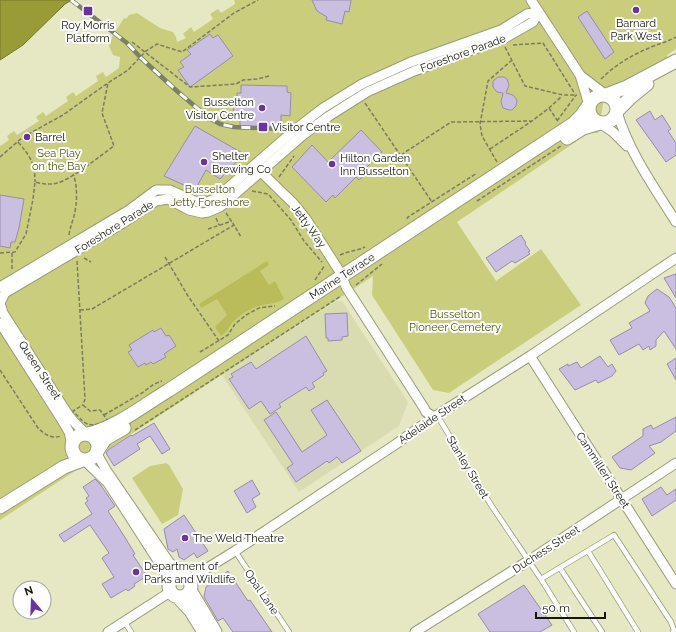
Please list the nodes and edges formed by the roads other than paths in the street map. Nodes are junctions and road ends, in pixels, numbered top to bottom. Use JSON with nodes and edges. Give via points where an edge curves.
{"nodes":[{"id":1,"x":531,"y":0,"type":"edge"},
{"id":2,"x":539,"y":12,"type":"junction"},
{"id":3,"x":676,"y":62,"type":"edge"},
{"id":4,"x":580,"y":75,"type":"junction"},
{"id":5,"x":606,"y":95,"type":"junction"},
{"id":6,"x":589,"y":106,"type":"junction"},
{"id":7,"x":617,"y":112,"type":"junction"},
{"id":8,"x":600,"y":124,"type":"junction"},
{"id":9,"x":631,"y":150,"type":"junction"},
{"id":10,"x":254,"y":165,"type":"junction"},
{"id":11,"x":260,"y":172,"type":"junction"},
{"id":12,"x":676,"y":222,"type":"edge"},
{"id":13,"x":75,"y":250,"type":"junction"},
{"id":14,"x":676,"y":258,"type":"edge"},
{"id":15,"x":343,"y":280,"type":"junction"},
{"id":16,"x":0,"y":287,"type":"edge"},
{"id":17,"x":0,"y":303,"type":"edge"},
{"id":18,"x":0,"y":323,"type":"edge"},
{"id":19,"x":530,"y":356,"type":"junction"},
{"id":20,"x":434,"y":417,"type":"junction"},
{"id":21,"x":87,"y":434,"type":"junction"},
{"id":22,"x":71,"y":441,"type":"junction"},
{"id":23,"x":98,"y":452,"type":"junction"},
{"id":24,"x":84,"y":460,"type":"junction"},
{"id":25,"x":676,"y":463,"type":"edge"},
{"id":26,"x":27,"y":490,"type":"junction"},
{"id":27,"x":621,"y":499,"type":"junction"},
{"id":28,"x":0,"y":507,"type":"edge"},
{"id":29,"x":588,"y":551,"type":"junction"},
{"id":30,"x":235,"y":552,"type":"junction"},
{"id":31,"x":528,"y":561,"type":"junction"},
{"id":32,"x":560,"y":568,"type":"junction"},
{"id":33,"x":541,"y":579,"type":"junction"},
{"id":34,"x":188,"y":582,"type":"junction"},
{"id":35,"x":676,"y":584,"type":"edge"},
{"id":36,"x":173,"y":591,"type":"junction"},
{"id":37,"x":124,"y":621,"type":"junction"},
{"id":38,"x":108,"y":632,"type":"edge"},
{"id":39,"x":132,"y":632,"type":"edge"},
{"id":40,"x":204,"y":632,"type":"edge"},
{"id":41,"x":215,"y":632,"type":"edge"},
{"id":42,"x":289,"y":632,"type":"edge"},
{"id":43,"x":415,"y":632,"type":"edge"},
{"id":44,"x":574,"y":632,"type":"edge"},
{"id":45,"x":602,"y":632,"type":"edge"},
{"id":46,"x":638,"y":632,"type":"edge"},
{"id":47,"x":673,"y":632,"type":"edge"}],
"edges":[{"from":1,"to":2,"type":"street"},
{"from":2,"to":4,"type":"street"},
{"from":2,"to":10,"type":"street","name":"Foreshore Parade","via":[[527,14],[501,30],[411,62],[362,84],[312,116]]},
{"from":2,"to":11,"type":"street","name":"Foreshore Parade","via":[[532,22],[505,38],[414,71],[367,92],[318,124]]},
{"from":3,"to":5,"type":"street","via":[[627,88]]},
{"from":3,"to":7,"type":"street","via":[[630,97]]},
{"from":4,"to":5,"type":"street"},
{"from":4,"to":6,"type":"street"},
{"from":5,"to":6,"type":"street","via":[[594,98]]},
{"from":5,"to":7,"type":"street","via":[[616,103]]},
{"from":6,"to":8,"type":"street","via":[[588,111],[592,119]]},
{"from":6,"to":15,"type":"street","name":"Marine Terrace","via":[[573,124]]},
{"from":7,"to":8,"type":"street","via":[[613,120]]},
{"from":7,"to":9,"type":"street"},
{"from":8,"to":9,"type":"street","via":[[613,132]]},
{"from":8,"to":15,"type":"street","name":"Marine Terrace","via":[[578,131]]},
{"from":9,"to":12,"type":"street"},
{"from":10,"to":11,"type":"street","name":"Jetty Way"},
{"from":10,"to":13,"type":"street","name":"Foreshore Parade","via":[[211,201],[197,202],[170,190],[156,190]]},
{"from":11,"to":13,"type":"street","name":"Foreshore Parade","via":[[225,204],[214,210],[195,212],[172,200],[160,200]]},
{"from":11,"to":15,"type":"street","name":"Jetty Way","via":[[306,219]]},
{"from":13,"to":16,"type":"street","name":"Foreshore Parade"},
{"from":13,"to":17,"type":"street","name":"Foreshore Parade","via":[[8,291]]},
{"from":14,"to":19,"type":"street","name":"Adelaide Street"},
{"from":15,"to":20,"type":"street","name":"Stanley Street","via":[[426,412]]},
{"from":15,"to":21,"type":"street","name":"Marine Terrace","via":[[112,425]]},
{"from":15,"to":23,"type":"street","name":"Marine Terrace","via":[[173,397],[108,437]]},
{"from":17,"to":21,"type":"street","name":"Queen Street","via":[[3,313],[69,416]]},
{"from":18,"to":22,"type":"street","name":"Queen Street","via":[[62,420]]},
{"from":19,"to":20,"type":"street","name":"Adelaide Street"},
{"from":19,"to":27,"type":"street","name":"Cammilleri Street"},
{"from":20,"to":30,"type":"street","name":"Adelaide Street"},
{"from":20,"to":31,"type":"lane","name":"Stanley Street","via":[[440,420]]},
{"from":21,"to":22,"type":"street","via":[[82,434]]},
{"from":21,"to":23,"type":"street","via":[[96,440]]},
{"from":22,"to":24,"type":"street","via":[[75,455]]},
{"from":22,"to":26,"type":"street","via":[[49,473]]},
{"from":23,"to":24,"type":"street","via":[[92,459]]},
{"from":23,"to":34,"type":"street","via":[[106,470],[169,562]]},
{"from":24,"to":26,"type":"street","via":[[64,467]]},
{"from":24,"to":36,"type":"street","via":[[108,483],[162,567]]},
{"from":25,"to":27,"type":"street","name":"Duchess Street"},
{"from":26,"to":28,"type":"street"},
{"from":27,"to":31,"type":"street","name":"Duchess Street"},
{"from":27,"to":35,"type":"street","name":"Cammilleri Street"},
{"from":29,"to":32,"type":"lane"},
{"from":29,"to":46,"type":"lane"},
{"from":29,"to":47,"type":"lane","via":[[614,536],[671,622]]},
{"from":30,"to":34,"type":"street","name":"Adelaide Street"},
{"from":30,"to":42,"type":"lane","name":"Opal Lane"},
{"from":31,"to":33,"type":"lane","name":"Stanley Street"},
{"from":31,"to":43,"type":"street","name":"Duchess Street"},
{"from":32,"to":33,"type":"lane"},
{"from":32,"to":45,"type":"lane"},
{"from":33,"to":44,"type":"lane","name":"Stanley Street"},
{"from":34,"to":36,"type":"street","via":[[187,594]]},
{"from":34,"to":36,"type":"street","via":[[176,576]]},
{"from":34,"to":41,"type":"street"},
{"from":36,"to":37,"type":"street"},
{"from":36,"to":40,"type":"street","via":[[191,611]]},
{"from":37,"to":38,"type":"street"},
{"from":37,"to":39,"type":"lane"}]}
